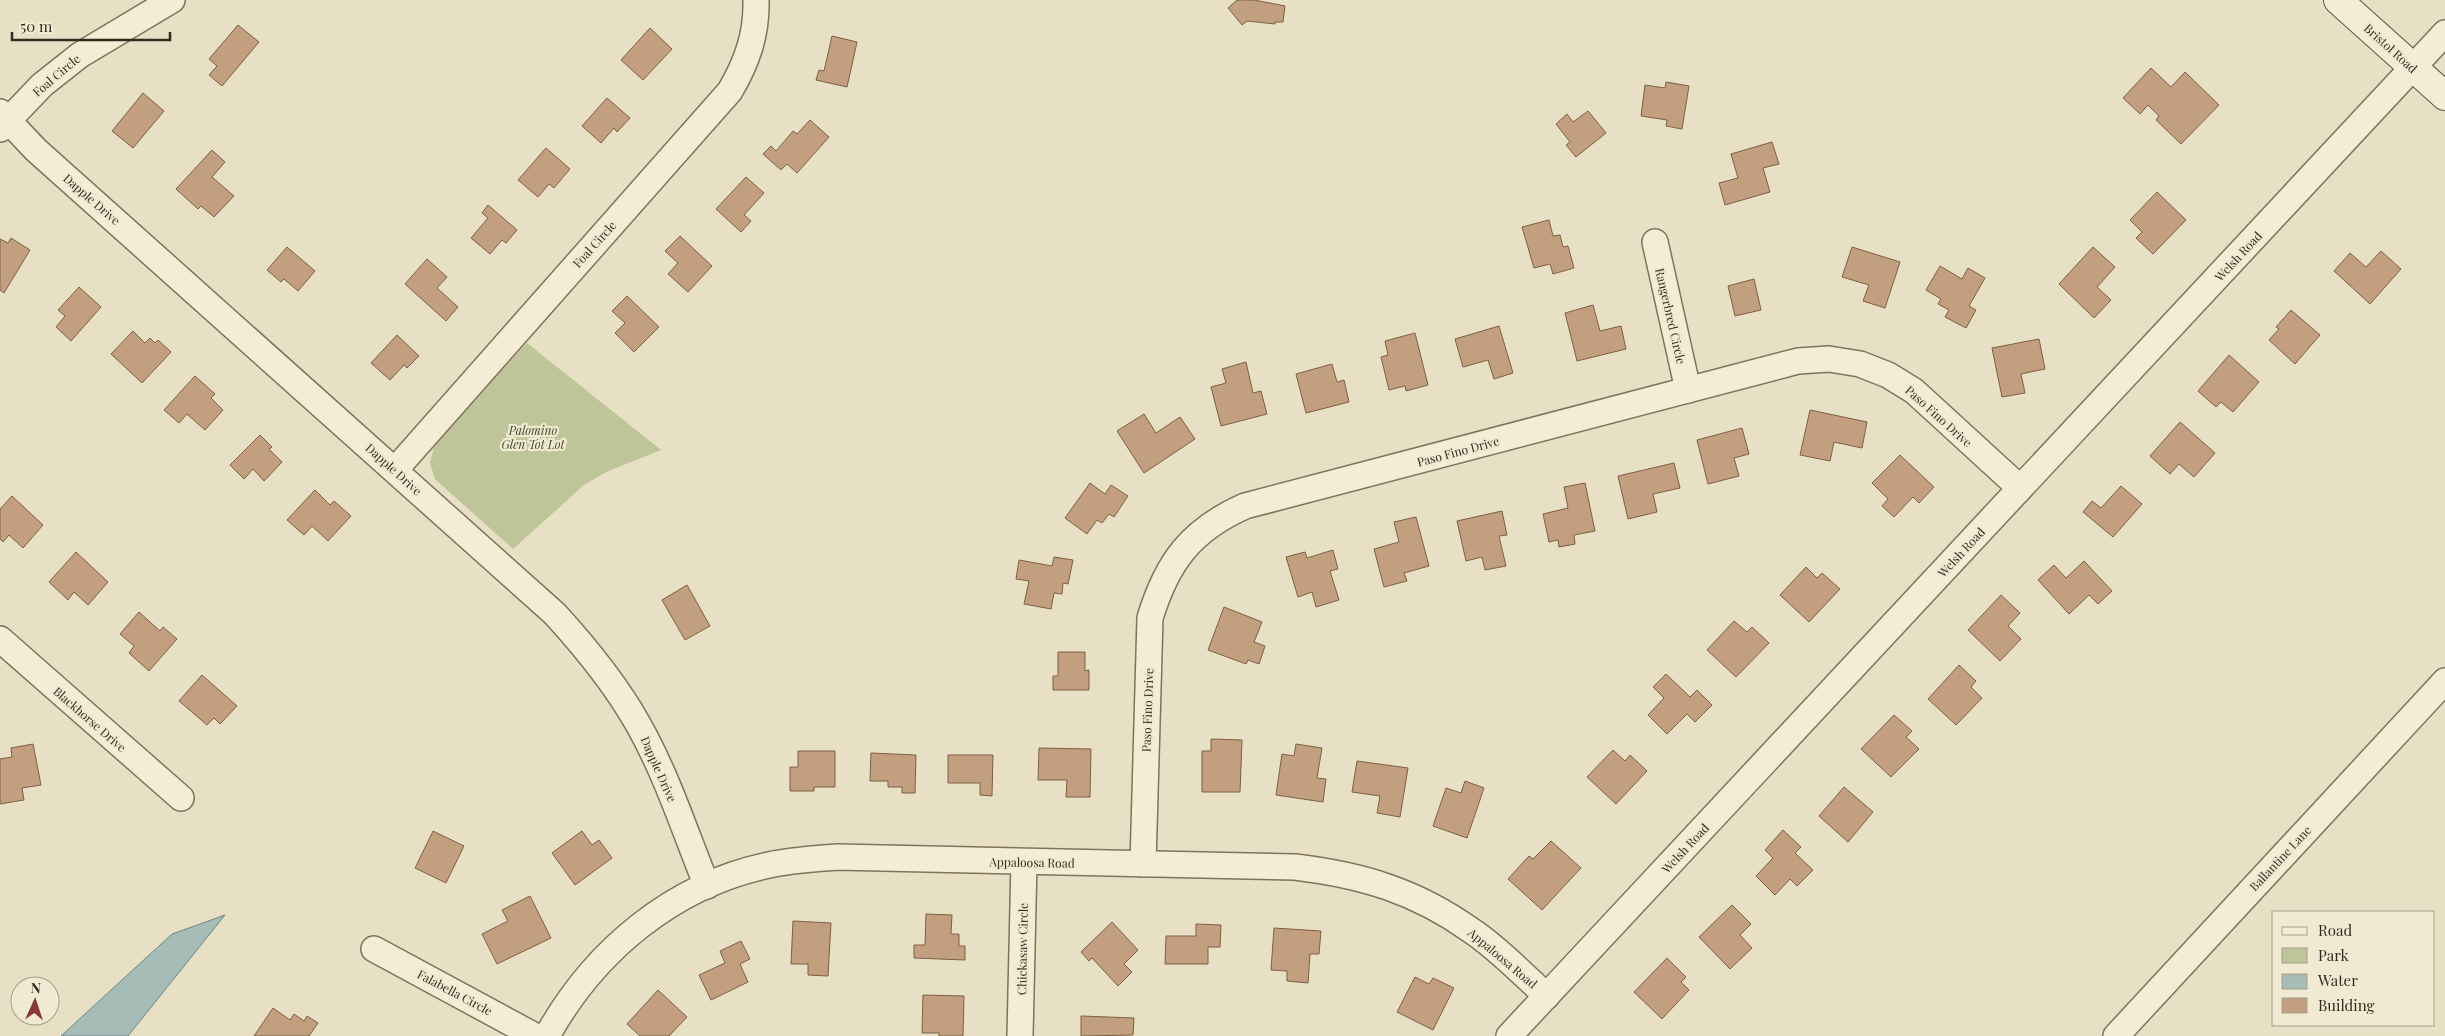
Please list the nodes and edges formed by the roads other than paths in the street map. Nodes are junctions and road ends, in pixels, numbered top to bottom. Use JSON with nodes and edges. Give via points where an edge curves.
{"nodes":[{"id":1,"x":172,"y":0,"type":"edge"},
{"id":2,"x":756,"y":0,"type":"edge"},
{"id":3,"x":2338,"y":0,"type":"edge"},
{"id":4,"x":2445,"y":32,"type":"edge"},
{"id":5,"x":2412,"y":67,"type":"junction"},
{"id":6,"x":2445,"y":96,"type":"edge"},
{"id":7,"x":3,"y":121,"type":"edge"},
{"id":8,"x":1655,"y":242,"type":"dead end"},
{"id":9,"x":1688,"y":390,"type":"junction"},
{"id":10,"x":395,"y":470,"type":"junction"},
{"id":11,"x":2020,"y":488,"type":"junction"},
{"id":12,"x":2,"y":646,"type":"edge"},
{"id":13,"x":2443,"y":686,"type":"edge"},
{"id":14,"x":181,"y":798,"type":"dead end"},
{"id":15,"x":1024,"y":862,"type":"junction"},
{"id":16,"x":1143,"y":864,"type":"junction"},
{"id":17,"x":707,"y":886,"type":"junction"},
{"id":18,"x":374,"y":949,"type":"dead end"},
{"id":19,"x":1546,"y":996,"type":"junction"},
{"id":20,"x":535,"y":1036,"type":"edge"},
{"id":21,"x":547,"y":1036,"type":"edge"},
{"id":22,"x":1020,"y":1036,"type":"edge"},
{"id":23,"x":1508,"y":1036,"type":"edge"},
{"id":24,"x":2116,"y":1036,"type":"edge"}],
"edges":[{"from":1,"to":7,"type":"street","name":"Foal Circle","via":[[80,55]]},
{"from":2,"to":10,"type":"street","name":"Foal Circle","via":[[753,40],[744,67],[730,91]]},
{"from":3,"to":5,"type":"main road","name":"Bristol Road"},
{"from":4,"to":5,"type":"street","name":"Welsh Road"},
{"from":5,"to":6,"type":"main road","name":"Bristol Road"},
{"from":5,"to":11,"type":"street","name":"Welsh Road"},
{"from":7,"to":10,"type":"street","name":"Dapple Drive"},
{"from":8,"to":9,"type":"street","name":"Rangerbred Circle"},
{"from":9,"to":11,"type":"street","name":"Paso Fino Drive","via":[[1798,361],[1829,359],[1860,364],[1888,375],[1914,391]]},
{"from":9,"to":16,"type":"street","name":"Paso Fino Drive","via":[[1245,506],[1226,514],[1201,532],[1173,562],[1159,589],[1150,618]]},
{"from":10,"to":17,"type":"street","name":"Dapple Drive","via":[[532,591],[602,668],[654,754]]},
{"from":11,"to":19,"type":"street","name":"Welsh Road"},
{"from":12,"to":14,"type":"street","name":"Blackhorse Drive"},
{"from":13,"to":24,"type":"street","name":"Ballantine Lane"},
{"from":15,"to":16,"type":"street","name":"Appaloosa Road"},
{"from":15,"to":17,"type":"street","name":"Appaloosa Road","via":[[837,857],[767,866]]},
{"from":15,"to":22,"type":"street","name":"Chickasaw Circle"},
{"from":16,"to":19,"type":"street","name":"Appaloosa Road","via":[[1295,867],[1330,871],[1387,885],[1431,905],[1472,930]]},
{"from":17,"to":21,"type":"street","name":"Appaloosa Road","via":[[680,899],[622,939],[584,979]]},
{"from":18,"to":20,"type":"street","name":"Falabella Circle"},
{"from":19,"to":23,"type":"street","name":"Welsh Road"}]}
